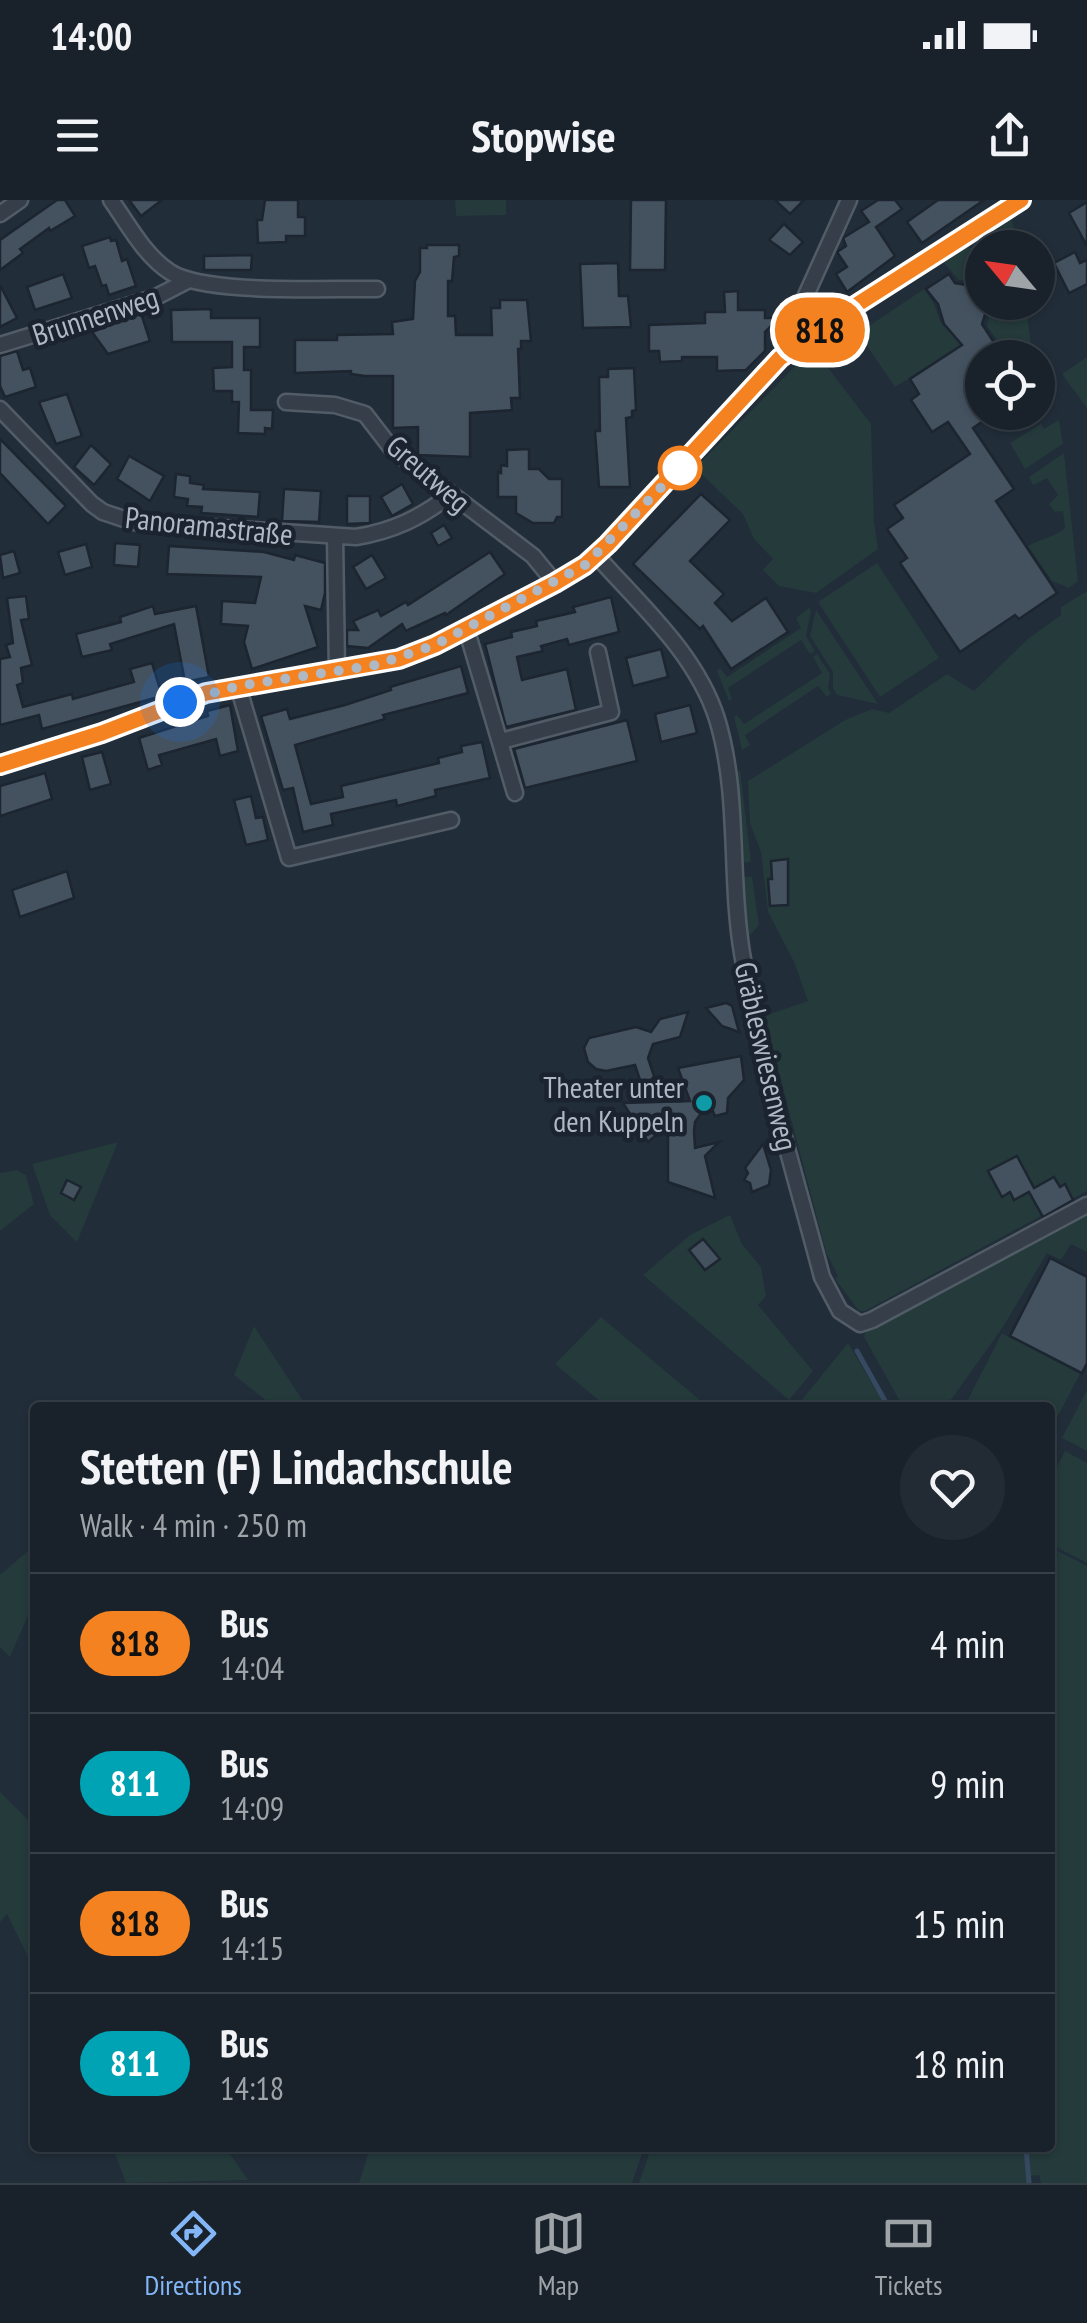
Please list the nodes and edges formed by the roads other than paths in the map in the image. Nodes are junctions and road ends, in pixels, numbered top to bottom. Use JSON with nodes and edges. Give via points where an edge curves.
{"nodes":[{"id":1,"x":20,"y":200,"type":"edge"},
{"id":2,"x":111,"y":200,"type":"edge"},
{"id":3,"x":849,"y":200,"type":"edge"},
{"id":4,"x":1021,"y":200,"type":"edge"},
{"id":5,"x":0,"y":214,"type":"edge"},
{"id":6,"x":187,"y":281,"type":"junction"},
{"id":7,"x":377,"y":289,"type":"dead end"},
{"id":8,"x":0,"y":345,"type":"edge"},
{"id":9,"x":794,"y":347,"type":"junction"},
{"id":10,"x":286,"y":402,"type":"dead end"},
{"id":11,"x":0,"y":408,"type":"edge"},
{"id":12,"x":450,"y":495,"type":"junction"},
{"id":13,"x":335,"y":538,"type":"junction"},
{"id":14,"x":596,"y":555,"type":"junction"},
{"id":15,"x":555,"y":583,"type":"junction"},
{"id":16,"x":466,"y":628,"type":"junction"},
{"id":17,"x":598,"y":652,"type":"dead end"},
{"id":18,"x":337,"y":670,"type":"junction"},
{"id":19,"x":238,"y":686,"type":"junction"},
{"id":20,"x":501,"y":741,"type":"junction"},
{"id":21,"x":0,"y":765,"type":"edge"},
{"id":22,"x":514,"y":793,"type":"dead end"},
{"id":23,"x":452,"y":820,"type":"dead end"},
{"id":24,"x":1087,"y":1206,"type":"edge"}],
"edges":[{"from":1,"to":5,"type":"street"},
{"from":2,"to":6,"type":"street","name":"Brunnenweg","via":[[148,251]]},
{"from":3,"to":9,"type":"street","via":[[798,313]]},
{"from":4,"to":9,"type":"street"},
{"from":6,"to":7,"type":"street","name":"Brunnenweg"},
{"from":6,"to":8,"type":"street","name":"Brunnenweg","via":[[156,297]]},
{"from":9,"to":14,"type":"street"},
{"from":10,"to":12,"type":"street","name":"Greutweg","via":[[365,414],[392,449]]},
{"from":11,"to":13,"type":"street","name":"Panoramastraße","via":[[103,512],[133,522]]},
{"from":12,"to":13,"type":"street","name":"Panoramastraße","via":[[390,532]]},
{"from":12,"to":15,"type":"street","name":"Greutweg","via":[[532,556]]},
{"from":13,"to":18,"type":"street"},
{"from":14,"to":15,"type":"street"},
{"from":14,"to":24,"type":"street","name":"Gräbleswiesenweg","via":[[680,649],[717,719],[745,968],[822,1277],[840,1311],[860,1324],[872,1320]]},
{"from":15,"to":16,"type":"street"},
{"from":16,"to":18,"type":"street","via":[[399,659]]},
{"from":16,"to":20,"type":"street"},
{"from":17,"to":20,"type":"street","via":[[611,712]]},
{"from":18,"to":19,"type":"street"},
{"from":19,"to":21,"type":"street"},
{"from":19,"to":23,"type":"street","via":[[289,858]]},
{"from":20,"to":22,"type":"street"}]}
